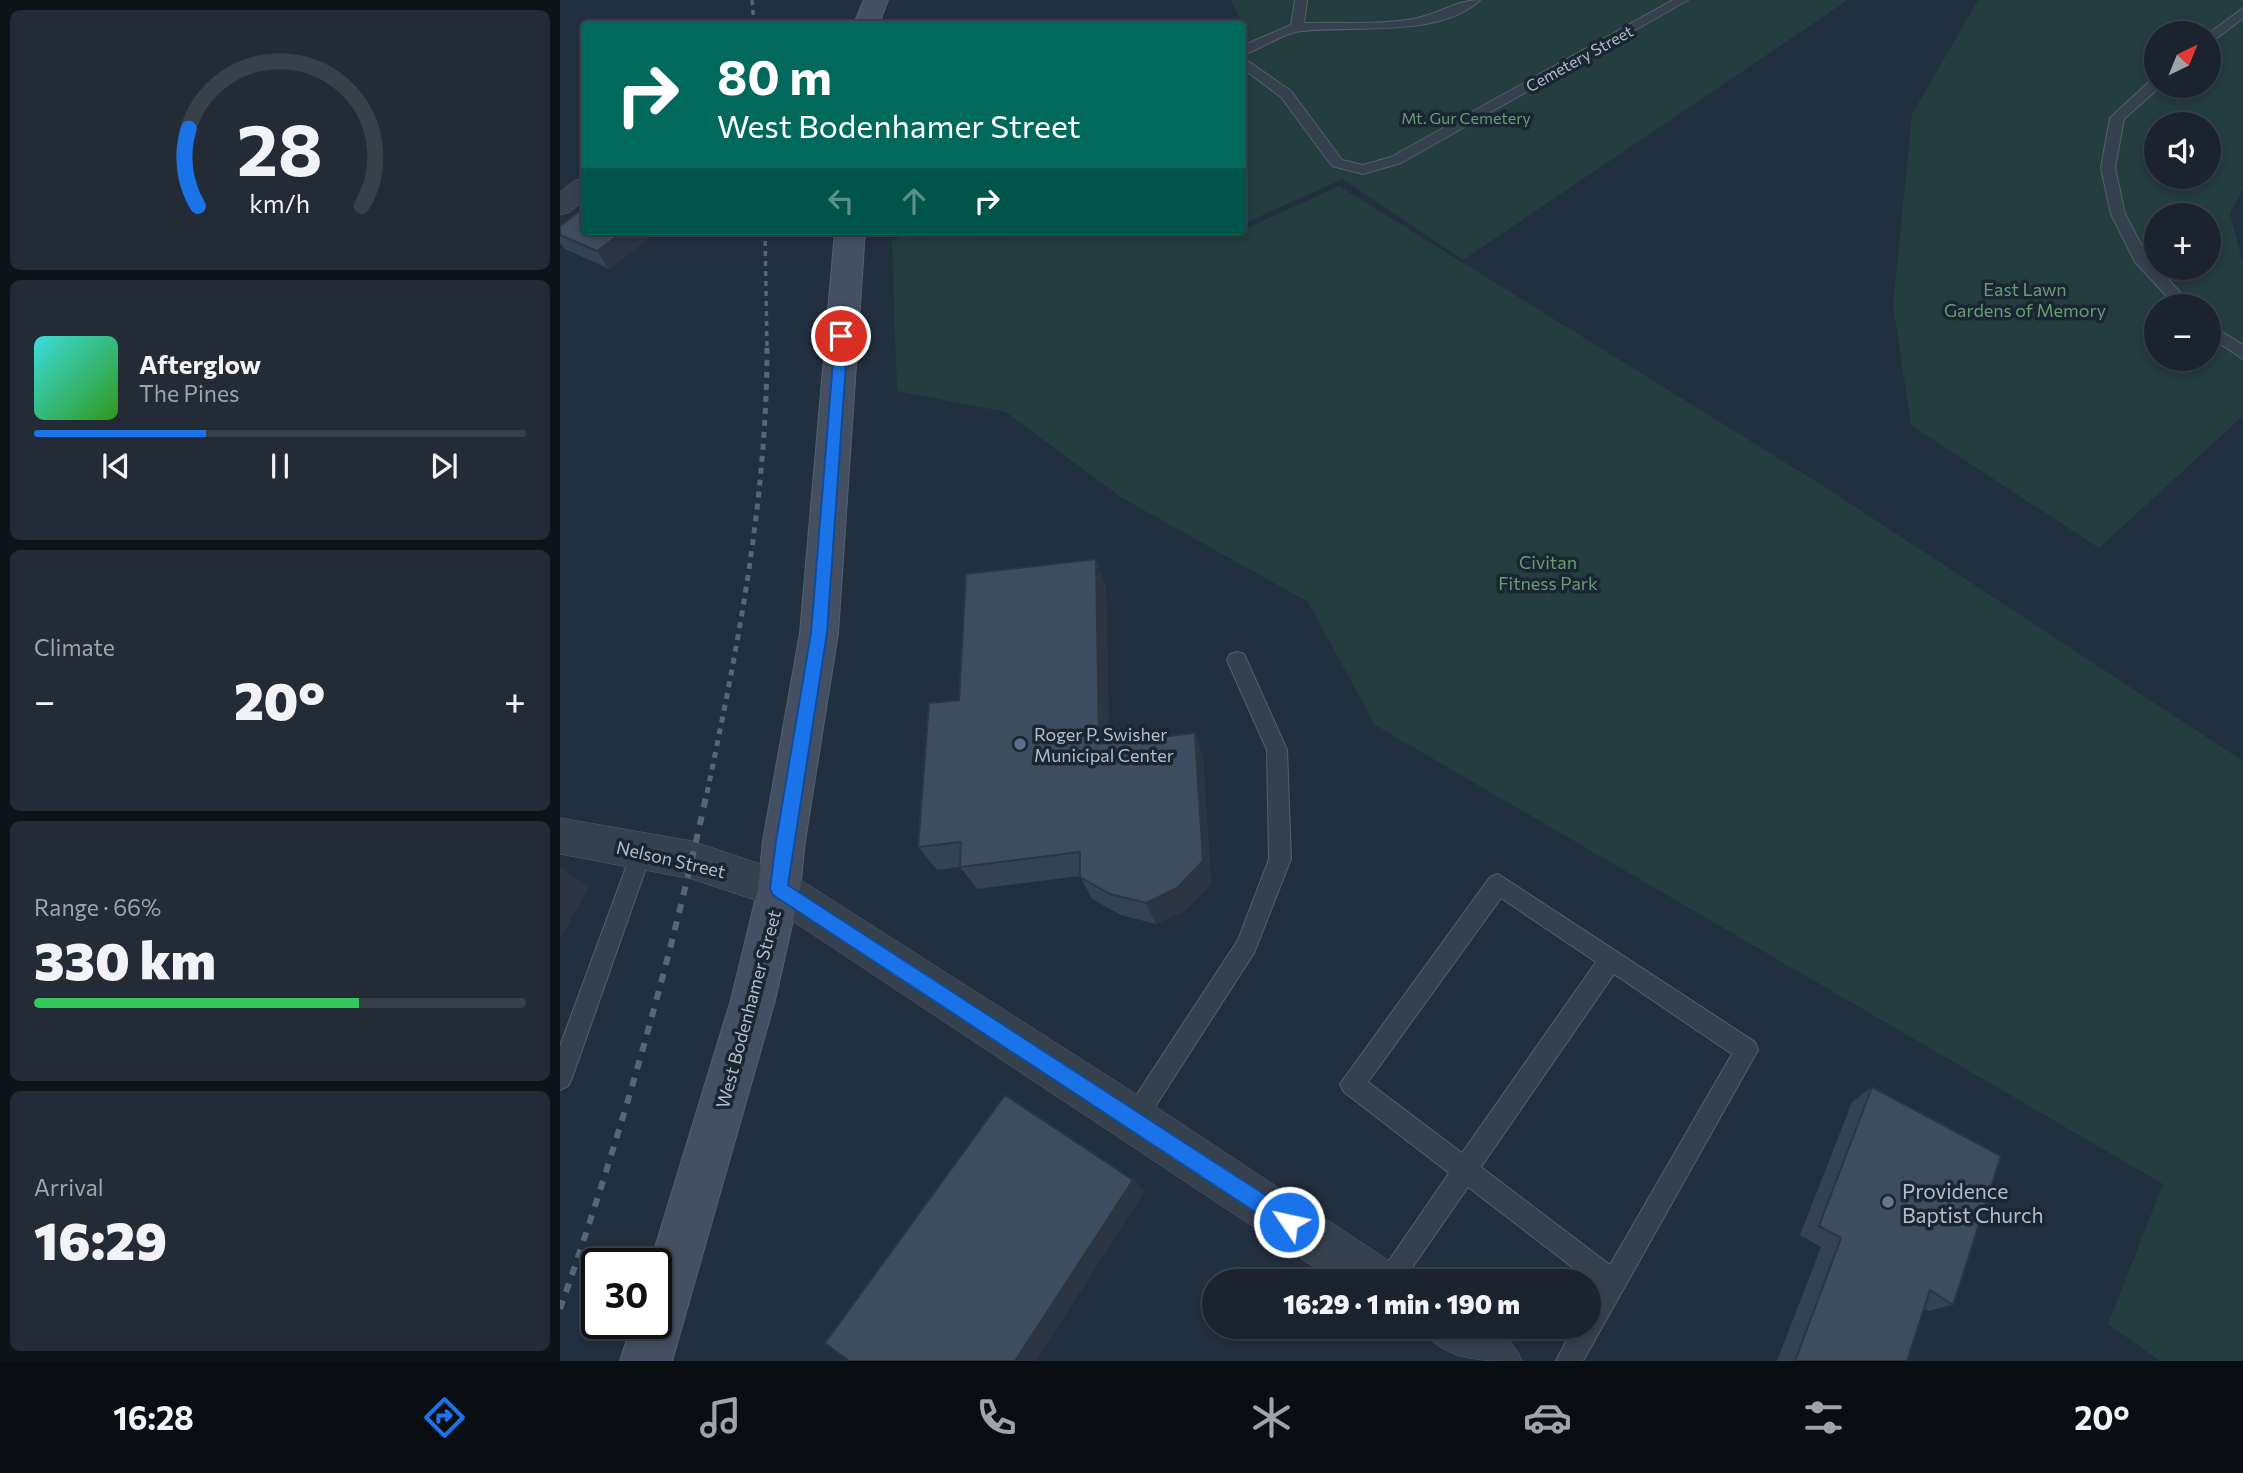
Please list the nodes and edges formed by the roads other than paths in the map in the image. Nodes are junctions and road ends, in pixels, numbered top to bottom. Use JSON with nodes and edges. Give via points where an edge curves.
{"nodes":[{"id":1,"x":876,"y":0,"type":"edge"},
{"id":2,"x":1301,"y":0,"type":"edge"},
{"id":3,"x":1474,"y":0,"type":"edge"},
{"id":4,"x":1682,"y":0,"type":"edge"},
{"id":5,"x":2243,"y":12,"type":"edge"},
{"id":6,"x":868,"y":21,"type":"edge"},
{"id":7,"x":1297,"y":27,"type":"junction"},
{"id":8,"x":2221,"y":30,"type":"edge"},
{"id":9,"x":1246,"y":49,"type":"edge"},
{"id":10,"x":1246,"y":64,"type":"edge"},
{"id":11,"x":2144,"y":94,"type":"edge"},
{"id":12,"x":581,"y":189,"type":"edge"},
{"id":13,"x":560,"y":206,"type":"edge"},
{"id":14,"x":853,"y":235,"type":"edge"},
{"id":15,"x":2174,"y":294,"type":"edge"},
{"id":16,"x":2221,"y":337,"type":"edge"},
{"id":17,"x":2243,"y":353,"type":"edge"},
{"id":18,"x":1237,"y":660,"type":"dead end"},
{"id":19,"x":560,"y":836,"type":"edge"},
{"id":20,"x":642,"y":851,"type":"junction"},
{"id":21,"x":779,"y":889,"type":"junction"},
{"id":22,"x":1611,"y":960,"type":"junction"},
{"id":23,"x":560,"y":1079,"type":"edge"},
{"id":24,"x":1134,"y":1119,"type":"junction"},
{"id":25,"x":1465,"y":1170,"type":"junction"},
{"id":26,"x":1359,"y":1269,"type":"edge"},
{"id":27,"x":1396,"y":1269,"type":"edge"},
{"id":28,"x":1613,"y":1283,"type":"junction"},
{"id":29,"x":1601,"y":1304,"type":"edge"},
{"id":30,"x":1464,"y":1339,"type":"edge"},
{"id":31,"x":1582,"y":1339,"type":"edge"},
{"id":32,"x":646,"y":1361,"type":"edge"},
{"id":33,"x":1497,"y":1361,"type":"edge"},
{"id":34,"x":1569,"y":1361,"type":"edge"}],
"edges":[{"from":1,"to":6,"type":"main road"},
{"from":2,"to":7,"type":"lane"},
{"from":3,"to":7,"type":"lane","via":[[1412,23]]},
{"from":4,"to":10,"type":"lane","name":"Cemetery Street","via":[[1396,160],[1363,170],[1337,163],[1286,94]]},
{"from":5,"to":8,"type":"lane"},
{"from":7,"to":9,"type":"lane"},
{"from":11,"to":15,"type":"lane","via":[[2117,118],[2108,168],[2118,214],[2143,262]]},
{"from":12,"to":13,"type":"street"},
{"from":14,"to":21,"type":"main road","name":"West Bodenhamer Street","via":[[819,633]]},
{"from":16,"to":17,"type":"lane"},
{"from":18,"to":24,"type":"lane","via":[[1277,750],[1280,859],[1246,946]]},
{"from":19,"to":20,"type":"street","name":"Nelson Street"},
{"from":20,"to":21,"type":"street","name":"Nelson Street","via":[[692,860]]},
{"from":20,"to":23,"type":"lane"},
{"from":21,"to":24,"type":"street","name":"Nelson Street"},
{"from":21,"to":32,"type":"main road","name":"West Bodenhamer Street","via":[[753,1000]]},
{"from":22,"to":25,"type":"lane"},
{"from":22,"to":25,"type":"lane","via":[[1499,884],[1352,1084]]},
{"from":22,"to":28,"type":"lane","via":[[1747,1050]]},
{"from":24,"to":26,"type":"street","name":"Nelson Street"},
{"from":25,"to":27,"type":"lane"},
{"from":25,"to":28,"type":"lane"},
{"from":28,"to":29,"type":"lane"},
{"from":30,"to":33,"type":"street"},
{"from":31,"to":34,"type":"lane"}]}
